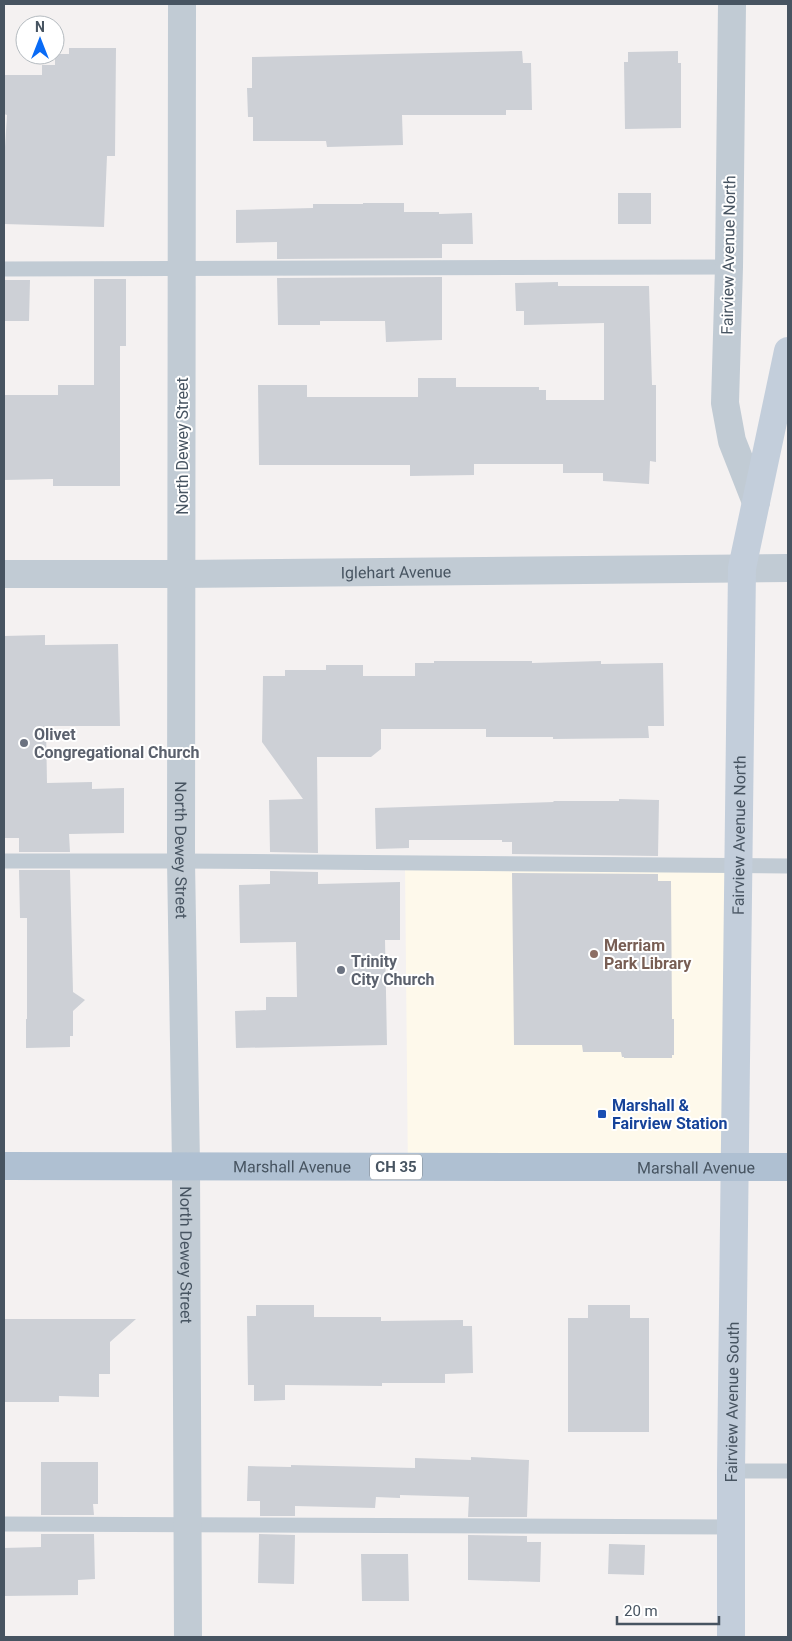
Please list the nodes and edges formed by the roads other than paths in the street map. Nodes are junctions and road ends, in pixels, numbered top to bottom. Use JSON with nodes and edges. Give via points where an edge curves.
{"nodes":[{"id":1,"x":182,"y":4,"type":"edge"},
{"id":2,"x":732,"y":4,"type":"edge"},
{"id":3,"x":729,"y":268,"type":"junction"},
{"id":4,"x":4,"y":269,"type":"edge"},
{"id":5,"x":182,"y":269,"type":"junction"},
{"id":6,"x":788,"y":351,"type":"edge"},
{"id":7,"x":756,"y":502,"type":"junction"},
{"id":8,"x":742,"y":568,"type":"junction"},
{"id":9,"x":788,"y":568,"type":"edge"},
{"id":10,"x":4,"y":574,"type":"edge"},
{"id":11,"x":182,"y":574,"type":"junction"},
{"id":12,"x":4,"y":861,"type":"edge"},
{"id":13,"x":181,"y":861,"type":"junction"},
{"id":14,"x":738,"y":866,"type":"junction"},
{"id":15,"x":788,"y":866,"type":"edge"},
{"id":16,"x":186,"y":1165,"type":"junction"},
{"id":17,"x":4,"y":1166,"type":"edge"},
{"id":18,"x":788,"y":1167,"type":"edge"},
{"id":19,"x":734,"y":1168,"type":"junction"},
{"id":20,"x":731,"y":1471,"type":"junction"},
{"id":21,"x":788,"y":1471,"type":"edge"},
{"id":22,"x":4,"y":1524,"type":"edge"},
{"id":23,"x":188,"y":1524,"type":"junction"},
{"id":24,"x":731,"y":1527,"type":"junction"},
{"id":25,"x":188,"y":1637,"type":"edge"},
{"id":26,"x":731,"y":1637,"type":"edge"}],
"edges":[{"from":1,"to":5,"type":"street","name":"North Dewey Street"},
{"from":2,"to":3,"type":"street","name":"Fairview Avenue North"},
{"from":3,"to":5,"type":"lane"},
{"from":3,"to":7,"type":"street","name":"Fairview Avenue North","via":[[725,403],[732,441]]},
{"from":4,"to":5,"type":"lane"},
{"from":5,"to":11,"type":"street","name":"North Dewey Street"},
{"from":6,"to":7,"type":"street","name":"Fairview Avenue North"},
{"from":7,"to":8,"type":"street","name":"Fairview Avenue North"},
{"from":8,"to":9,"type":"street","name":"Iglehart Avenue"},
{"from":8,"to":11,"type":"street","name":"Iglehart Avenue"},
{"from":8,"to":14,"type":"street","name":"Fairview Avenue North"},
{"from":10,"to":11,"type":"street","name":"Iglehart Avenue"},
{"from":11,"to":13,"type":"street","name":"North Dewey Street"},
{"from":12,"to":13,"type":"lane"},
{"from":13,"to":14,"type":"lane"},
{"from":13,"to":16,"type":"street","name":"North Dewey Street"},
{"from":14,"to":15,"type":"lane"},
{"from":14,"to":19,"type":"street","name":"Fairview Avenue North"},
{"from":16,"to":17,"type":"main road","name":"Marshall Avenue","number":"CH 35"},
{"from":16,"to":19,"type":"main road","name":"Marshall Avenue","number":"CH 35"},
{"from":16,"to":23,"type":"street","name":"North Dewey Street"},
{"from":18,"to":19,"type":"main road","name":"Marshall Avenue","number":"CH 35"},
{"from":19,"to":20,"type":"street","name":"Fairview Avenue South"},
{"from":20,"to":21,"type":"lane"},
{"from":20,"to":24,"type":"street","name":"Fairview Avenue South"},
{"from":22,"to":23,"type":"lane"},
{"from":23,"to":24,"type":"lane"},
{"from":23,"to":25,"type":"street","name":"North Dewey Street"},
{"from":24,"to":26,"type":"street","name":"Fairview Avenue South"}]}
